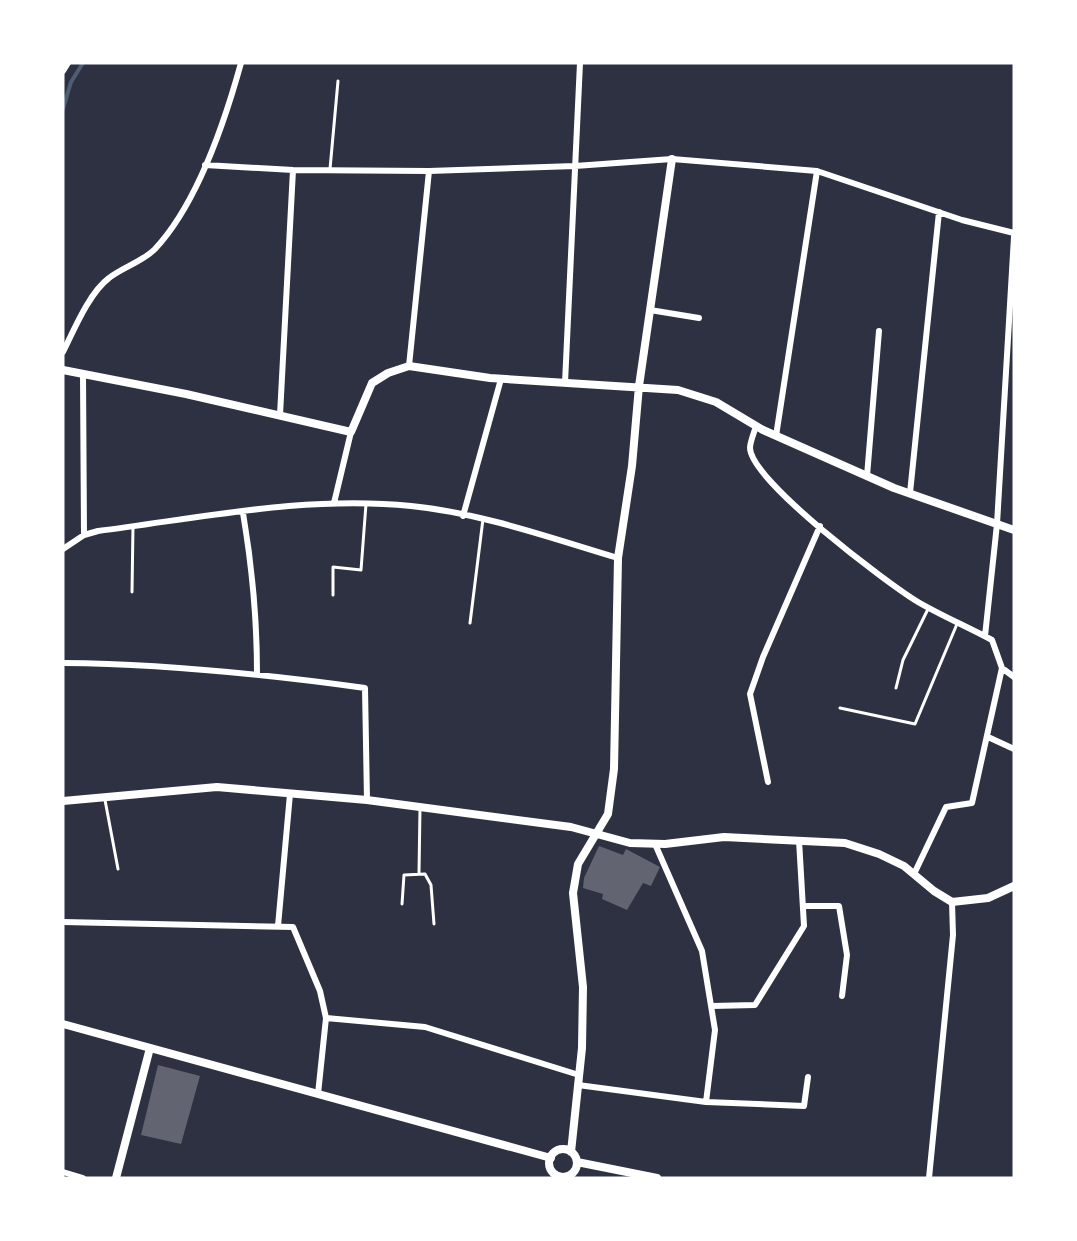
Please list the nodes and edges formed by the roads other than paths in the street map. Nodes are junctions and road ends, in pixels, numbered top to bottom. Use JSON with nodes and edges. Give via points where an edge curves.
{"nodes":[{"id":1,"x":68,"y":63,"type":"edge"},
{"id":2,"x":241,"y":63,"type":"edge"},
{"id":3,"x":580,"y":63,"type":"edge"},
{"id":4,"x":63,"y":71,"type":"edge"},
{"id":5,"x":338,"y":81,"type":"dead end"},
{"id":6,"x":672,"y":159,"type":"junction"},
{"id":7,"x":205,"y":165,"type":"junction"},
{"id":8,"x":575,"y":166,"type":"junction"},
{"id":9,"x":293,"y":170,"type":"junction"},
{"id":10,"x":330,"y":171,"type":"junction"},
{"id":11,"x":429,"y":171,"type":"junction"},
{"id":12,"x":817,"y":171,"type":"junction"},
{"id":13,"x":939,"y":212,"type":"junction"},
{"id":14,"x":1014,"y":235,"type":"edge"},
{"id":15,"x":650,"y":310,"type":"junction"},
{"id":16,"x":699,"y":318,"type":"dead end"},
{"id":17,"x":879,"y":331,"type":"dead end"},
{"id":18,"x":63,"y":351,"type":"edge"},
{"id":19,"x":409,"y":366,"type":"junction"},
{"id":20,"x":63,"y":370,"type":"edge"},
{"id":21,"x":83,"y":374,"type":"junction"},
{"id":22,"x":501,"y":379,"type":"junction"},
{"id":23,"x":565,"y":383,"type":"junction"},
{"id":24,"x":639,"y":386,"type":"junction"},
{"id":25,"x":280,"y":415,"type":"junction"},
{"id":26,"x":756,"y":426,"type":"junction"},
{"id":27,"x":351,"y":432,"type":"junction"},
{"id":28,"x":776,"y":436,"type":"junction"},
{"id":29,"x":867,"y":476,"type":"junction"},
{"id":30,"x":910,"y":494,"type":"junction"},
{"id":31,"x":334,"y":503,"type":"junction"},
{"id":32,"x":366,"y":504,"type":"junction"},
{"id":33,"x":243,"y":513,"type":"junction"},
{"id":34,"x":463,"y":516,"type":"junction"},
{"id":35,"x":483,"y":519,"type":"junction"},
{"id":36,"x":997,"y":524,"type":"junction"},
{"id":37,"x":134,"y":526,"type":"junction"},
{"id":38,"x":820,"y":526,"type":"junction"},
{"id":39,"x":1014,"y":530,"type":"edge"},
{"id":40,"x":84,"y":535,"type":"junction"},
{"id":41,"x":63,"y":549,"type":"edge"},
{"id":42,"x":618,"y":558,"type":"junction"},
{"id":43,"x":132,"y":592,"type":"dead end"},
{"id":44,"x":333,"y":595,"type":"dead end"},
{"id":45,"x":929,"y":607,"type":"junction"},
{"id":46,"x":958,"y":622,"type":"junction"},
{"id":47,"x":470,"y":623,"type":"dead end"},
{"id":48,"x":985,"y":636,"type":"junction"},
{"id":49,"x":63,"y":663,"type":"edge"},
{"id":50,"x":1002,"y":668,"type":"junction"},
{"id":51,"x":257,"y":673,"type":"junction"},
{"id":52,"x":1014,"y":677,"type":"edge"},
{"id":53,"x":896,"y":688,"type":"dead end"},
{"id":54,"x":840,"y":708,"type":"dead end"},
{"id":55,"x":988,"y":737,"type":"junction"},
{"id":56,"x":1014,"y":749,"type":"edge"},
{"id":57,"x":768,"y":782,"type":"dead end"},
{"id":58,"x":290,"y":794,"type":"junction"},
{"id":59,"x":104,"y":798,"type":"junction"},
{"id":60,"x":367,"y":800,"type":"junction"},
{"id":61,"x":63,"y":801,"type":"edge"},
{"id":62,"x":420,"y":806,"type":"junction"},
{"id":63,"x":595,"y":832,"type":"junction"},
{"id":64,"x":799,"y":840,"type":"junction"},
{"id":65,"x":655,"y":844,"type":"junction"},
{"id":66,"x":118,"y":869,"type":"dead end"},
{"id":67,"x":419,"y":874,"type":"junction"},
{"id":68,"x":914,"y":874,"type":"junction"},
{"id":69,"x":1014,"y":886,"type":"edge"},
{"id":70,"x":952,"y":902,"type":"junction"},
{"id":71,"x":402,"y":904,"type":"dead end"},
{"id":72,"x":805,"y":906,"type":"junction"},
{"id":73,"x":63,"y":921,"type":"edge"},
{"id":74,"x":434,"y":924,"type":"dead end"},
{"id":75,"x":278,"y":926,"type":"junction"},
{"id":76,"x":842,"y":996,"type":"dead end"},
{"id":77,"x":712,"y":1006,"type":"junction"},
{"id":78,"x":326,"y":1018,"type":"junction"},
{"id":79,"x":63,"y":1024,"type":"edge"},
{"id":80,"x":150,"y":1048,"type":"junction"},
{"id":81,"x":808,"y":1077,"type":"dead end"},
{"id":82,"x":579,"y":1080,"type":"junction"},
{"id":83,"x":318,"y":1094,"type":"junction"},
{"id":84,"x":706,"y":1102,"type":"junction"},
{"id":85,"x":571,"y":1152,"type":"junction"},
{"id":86,"x":551,"y":1158,"type":"junction"},
{"id":87,"x":577,"y":1162,"type":"junction"},
{"id":88,"x":63,"y":1172,"type":"edge"},
{"id":89,"x":82,"y":1178,"type":"edge"},
{"id":90,"x":116,"y":1178,"type":"edge"},
{"id":91,"x":564,"y":1178,"type":"edge"},
{"id":92,"x":657,"y":1178,"type":"edge"},
{"id":93,"x":929,"y":1178,"type":"edge"}],
"edges":[{"from":1,"to":4,"type":"street"},
{"from":2,"to":7,"type":"street","via":[[228,112]]},
{"from":3,"to":8,"type":"street"},
{"from":5,"to":10,"type":"lane"},
{"from":6,"to":8,"type":"street"},
{"from":6,"to":12,"type":"street"},
{"from":6,"to":15,"type":"street"},
{"from":7,"to":9,"type":"street"},
{"from":7,"to":18,"type":"street","via":[[176,221],[154,250],[108,278],[84,310]]},
{"from":8,"to":11,"type":"street"},
{"from":8,"to":23,"type":"street"},
{"from":9,"to":10,"type":"street"},
{"from":9,"to":25,"type":"street"},
{"from":10,"to":11,"type":"street"},
{"from":11,"to":19,"type":"street"},
{"from":12,"to":13,"type":"street"},
{"from":12,"to":28,"type":"street"},
{"from":13,"to":14,"type":"street"},
{"from":13,"to":30,"type":"street"},
{"from":14,"to":36,"type":"street"},
{"from":15,"to":16,"type":"street"},
{"from":15,"to":24,"type":"street"},
{"from":17,"to":29,"type":"street"},
{"from":19,"to":22,"type":"street"},
{"from":19,"to":27,"type":"street","via":[[372,383]]},
{"from":20,"to":21,"type":"street"},
{"from":21,"to":25,"type":"street"},
{"from":21,"to":40,"type":"street"},
{"from":22,"to":23,"type":"street"},
{"from":22,"to":34,"type":"street"},
{"from":23,"to":24,"type":"street"},
{"from":24,"to":26,"type":"street","via":[[678,390],[716,402]]},
{"from":24,"to":42,"type":"street"},
{"from":25,"to":27,"type":"street"},
{"from":26,"to":28,"type":"street"},
{"from":26,"to":38,"type":"street","via":[[750,449],[756,465],[772,485]]},
{"from":27,"to":31,"type":"street"},
{"from":28,"to":29,"type":"street"},
{"from":29,"to":30,"type":"street"},
{"from":30,"to":36,"type":"street"},
{"from":31,"to":32,"type":"street"},
{"from":31,"to":33,"type":"street"},
{"from":32,"to":34,"type":"street","via":[[412,506]]},
{"from":32,"to":44,"type":"lane","via":[[361,570],[333,567]]},
{"from":33,"to":37,"type":"street"},
{"from":33,"to":51,"type":"street","via":[[253,572]]},
{"from":34,"to":35,"type":"street"},
{"from":35,"to":42,"type":"street"},
{"from":35,"to":47,"type":"lane"},
{"from":36,"to":39,"type":"street"},
{"from":36,"to":48,"type":"street"},
{"from":37,"to":40,"type":"street"},
{"from":37,"to":43,"type":"lane"},
{"from":38,"to":45,"type":"street","via":[[880,576]]},
{"from":38,"to":57,"type":"street","via":[[750,694]]},
{"from":40,"to":41,"type":"street"},
{"from":42,"to":63,"type":"street","via":[[614,770],[608,814]]},
{"from":45,"to":46,"type":"street"},
{"from":45,"to":53,"type":"lane","via":[[903,660]]},
{"from":46,"to":48,"type":"street"},
{"from":46,"to":54,"type":"lane","via":[[915,724]]},
{"from":48,"to":50,"type":"street","via":[[992,640]]},
{"from":49,"to":51,"type":"street","via":[[152,664]]},
{"from":50,"to":52,"type":"street"},
{"from":50,"to":55,"type":"street"},
{"from":51,"to":60,"type":"street","via":[[365,688]]},
{"from":55,"to":56,"type":"street"},
{"from":55,"to":68,"type":"street","via":[[972,803],[946,807]]},
{"from":58,"to":59,"type":"street","via":[[217,787]]},
{"from":58,"to":60,"type":"street"},
{"from":58,"to":75,"type":"street"},
{"from":59,"to":61,"type":"street"},
{"from":59,"to":66,"type":"lane"},
{"from":60,"to":62,"type":"street"},
{"from":62,"to":63,"type":"street"},
{"from":62,"to":67,"type":"lane"},
{"from":63,"to":65,"type":"street","via":[[630,843]]},
{"from":63,"to":82,"type":"street","via":[[578,864],[573,893],[583,987]]},
{"from":64,"to":65,"type":"street","via":[[724,837]]},
{"from":64,"to":68,"type":"street","via":[[845,843],[879,854]]},
{"from":64,"to":72,"type":"street"},
{"from":65,"to":77,"type":"street","via":[[702,951]]},
{"from":67,"to":71,"type":"lane","via":[[405,875]]},
{"from":67,"to":74,"type":"lane","via":[[425,874],[431,885]]},
{"from":68,"to":70,"type":"street"},
{"from":69,"to":70,"type":"street","via":[[988,898]]},
{"from":70,"to":93,"type":"street","via":[[954,935]]},
{"from":72,"to":76,"type":"street","via":[[838,906],[847,955]]},
{"from":72,"to":77,"type":"street","via":[[804,926],[755,1005]]},
{"from":73,"to":75,"type":"street"},
{"from":75,"to":78,"type":"street","via":[[293,927],[320,991]]},
{"from":77,"to":84,"type":"street","via":[[715,1030]]},
{"from":78,"to":82,"type":"street","via":[[425,1027]]},
{"from":78,"to":83,"type":"street"},
{"from":79,"to":80,"type":"street"},
{"from":80,"to":83,"type":"street"},
{"from":80,"to":90,"type":"street"},
{"from":81,"to":84,"type":"street","via":[[804,1106]]},
{"from":82,"to":84,"type":"street"},
{"from":82,"to":85,"type":"street"},
{"from":83,"to":86,"type":"street"},
{"from":85,"to":86,"type":"street","via":[[559,1150]]},
{"from":85,"to":87,"type":"street"},
{"from":86,"to":91,"type":"street","via":[[552,1172]]},
{"from":87,"to":91,"type":"street","via":[[572,1174]]},
{"from":87,"to":92,"type":"street"},
{"from":88,"to":89,"type":"street"}]}
